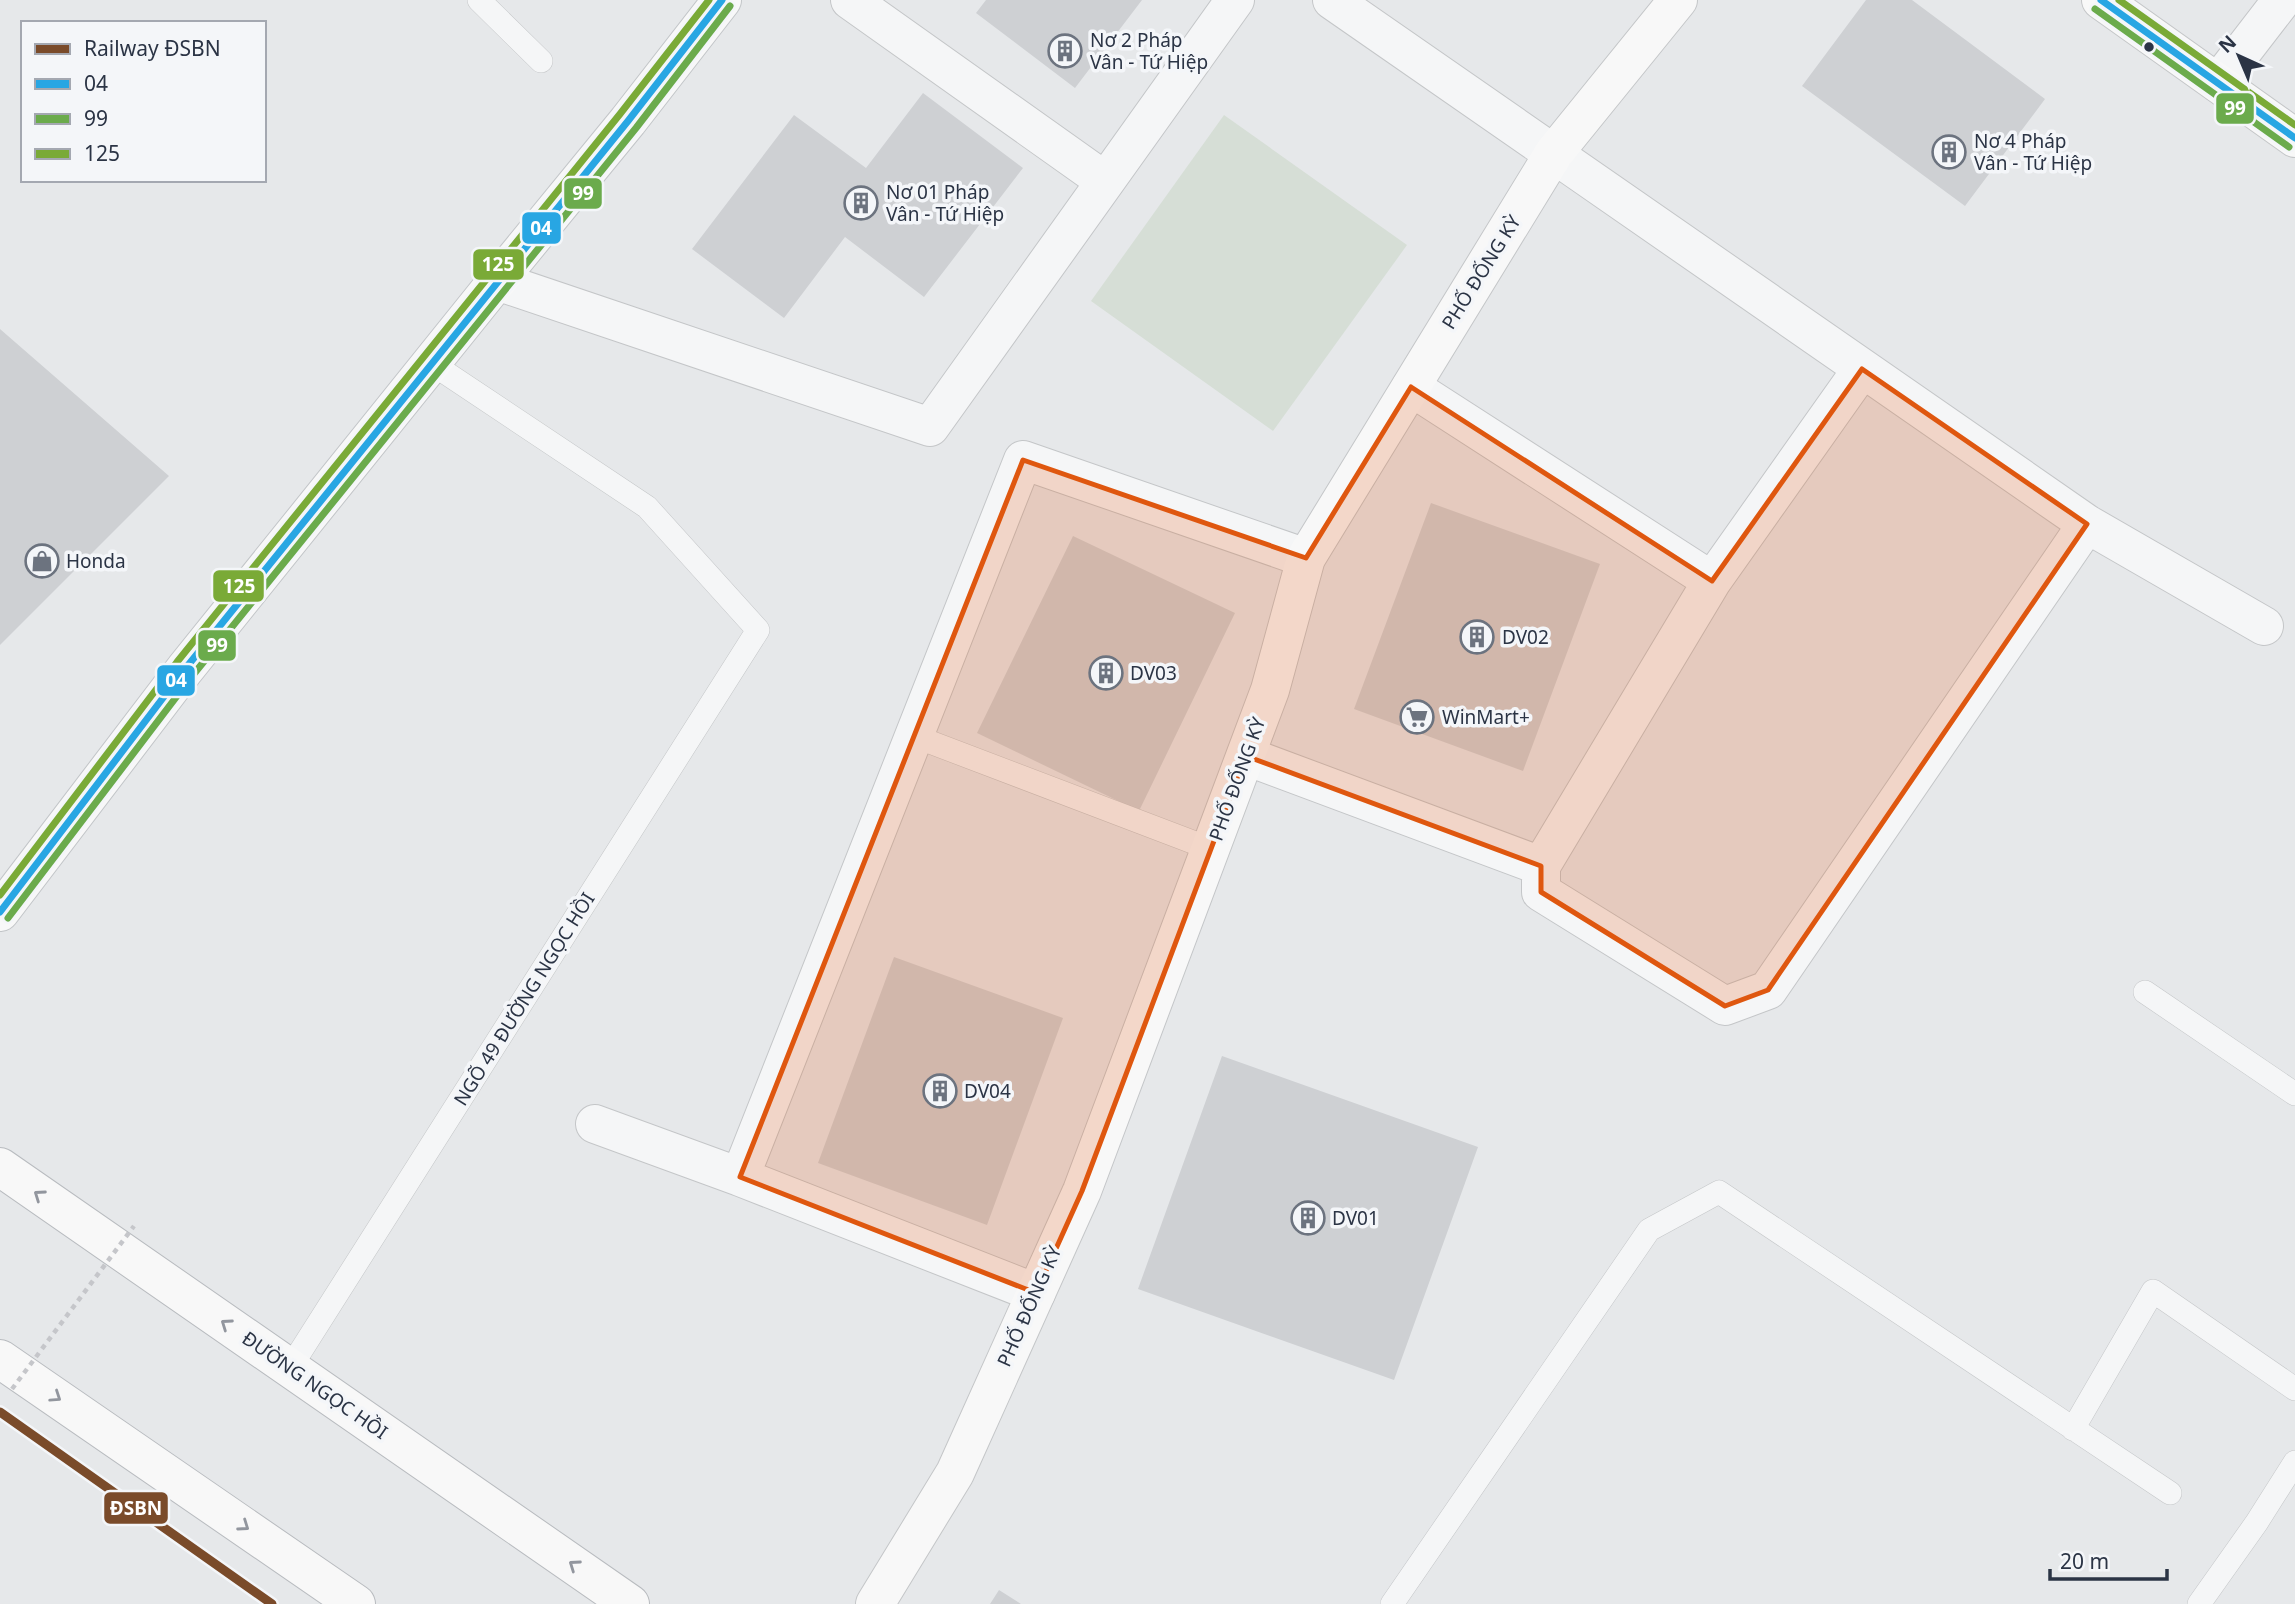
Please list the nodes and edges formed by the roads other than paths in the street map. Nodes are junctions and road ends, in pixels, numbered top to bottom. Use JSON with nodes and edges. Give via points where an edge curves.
{"nodes":[{"id":1,"x":479,"y":0,"type":"edge"},
{"id":2,"x":850,"y":0,"type":"edge"},
{"id":3,"x":1235,"y":0,"type":"edge"},
{"id":4,"x":1332,"y":0,"type":"edge"},
{"id":5,"x":1678,"y":0,"type":"edge"},
{"id":6,"x":2101,"y":0,"type":"edge"},
{"id":7,"x":2282,"y":0,"type":"edge"},
{"id":8,"x":720,"y":1,"type":"edge"},
{"id":9,"x":541,"y":61,"type":"dead end"},
{"id":10,"x":2218,"y":83,"type":"junction"},
{"id":11,"x":2295,"y":138,"type":"edge"},
{"id":12,"x":1554,"y":153,"type":"junction"},
{"id":13,"x":1105,"y":181,"type":"junction"},
{"id":14,"x":497,"y":281,"type":"junction"},
{"id":15,"x":431,"y":363,"type":"junction"},
{"id":16,"x":1862,"y":369,"type":"junction"},
{"id":17,"x":1410,"y":387,"type":"junction"},
{"id":18,"x":2087,"y":524,"type":"junction"},
{"id":19,"x":1306,"y":558,"type":"junction"},
{"id":20,"x":1712,"y":581,"type":"junction"},
{"id":21,"x":2264,"y":625,"type":"dead end"},
{"id":22,"x":914,"y":736,"type":"junction"},
{"id":23,"x":1245,"y":755,"type":"junction"},
{"id":24,"x":1211,"y":849,"type":"junction"},
{"id":25,"x":1541,"y":866,"type":"junction"},
{"id":26,"x":0,"y":912,"type":"edge"},
{"id":27,"x":2145,"y":992,"type":"dead end"},
{"id":28,"x":2295,"y":1094,"type":"edge"},
{"id":29,"x":595,"y":1124,"type":"dead end"},
{"id":30,"x":2,"y":1172,"type":"edge"},
{"id":31,"x":740,"y":1177,"type":"junction"},
{"id":32,"x":1036,"y":1293,"type":"junction"},
{"id":33,"x":290,"y":1368,"type":"junction"},
{"id":34,"x":6,"y":1374,"type":"edge"},
{"id":35,"x":2295,"y":1389,"type":"edge"},
{"id":36,"x":2073,"y":1429,"type":"junction"},
{"id":37,"x":2295,"y":1462,"type":"edge"},
{"id":38,"x":2170,"y":1493,"type":"dead end"},
{"id":39,"x":356,"y":1604,"type":"edge"},
{"id":40,"x":630,"y":1604,"type":"edge"},
{"id":41,"x":875,"y":1604,"type":"edge"},
{"id":42,"x":1392,"y":1604,"type":"edge"},
{"id":43,"x":2199,"y":1604,"type":"edge"}],
"edges":[{"from":1,"to":9,"type":"lane"},
{"from":2,"to":13,"type":"street"},
{"from":3,"to":13,"type":"street"},
{"from":4,"to":12,"type":"street"},
{"from":5,"to":12,"type":"main road","name":"PHỐ ĐỐNG KỲ"},
{"from":6,"to":10,"type":"main road"},
{"from":7,"to":10,"type":"street"},
{"from":8,"to":14,"type":"main road"},
{"from":10,"to":11,"type":"main road"},
{"from":12,"to":16,"type":"street"},
{"from":12,"to":17,"type":"main road","name":"PHỐ ĐỐNG KỲ"},
{"from":13,"to":14,"type":"street","via":[[930,427]]},
{"from":14,"to":15,"type":"main road"},
{"from":15,"to":26,"type":"main road","via":[[185,669]]},
{"from":15,"to":33,"type":"lane","name":"NGÕ 49 ĐƯỜNG NGỌC HỒI","via":[[647,507],[758,630]]},
{"from":16,"to":18,"type":"street"},
{"from":16,"to":20,"type":"street"},
{"from":17,"to":19,"type":"main road","name":"PHỐ ĐỐNG KỲ"},
{"from":17,"to":20,"type":"street"},
{"from":18,"to":21,"type":"street"},
{"from":18,"to":25,"type":"street","via":[[1768,990],[1725,1006],[1541,892]]},
{"from":19,"to":22,"type":"street","via":[[1023,460]]},
{"from":19,"to":23,"type":"main road","name":"PHỐ ĐỐNG KỲ","via":[[1270,690]]},
{"from":20,"to":25,"type":"street"},
{"from":22,"to":24,"type":"lane"},
{"from":22,"to":31,"type":"street"},
{"from":23,"to":24,"type":"main road","name":"PHỐ ĐỐNG KỲ"},
{"from":23,"to":25,"type":"street"},
{"from":24,"to":32,"type":"main road","name":"PHỐ ĐỐNG KỲ","via":[[1082,1191]]},
{"from":27,"to":28,"type":"lane"},
{"from":29,"to":31,"type":"street"},
{"from":33,"to":30,"type":"main road","name":"ĐƯỜNG NGỌC HỒI","one_way":true},
{"from":31,"to":32,"type":"street"},
{"from":32,"to":41,"type":"main road","name":"PHỐ ĐỐNG KỲ","via":[[955,1473]]},
{"from":40,"to":33,"type":"main road","name":"ĐƯỜNG NGỌC HỒI","one_way":true},
{"from":34,"to":39,"type":"main road","one_way":true},
{"from":35,"to":36,"type":"lane","via":[[2153,1291]]},
{"from":36,"to":38,"type":"lane"},
{"from":36,"to":42,"type":"lane","via":[[1719,1192],[1649,1230]]},
{"from":37,"to":43,"type":"lane"}]}
